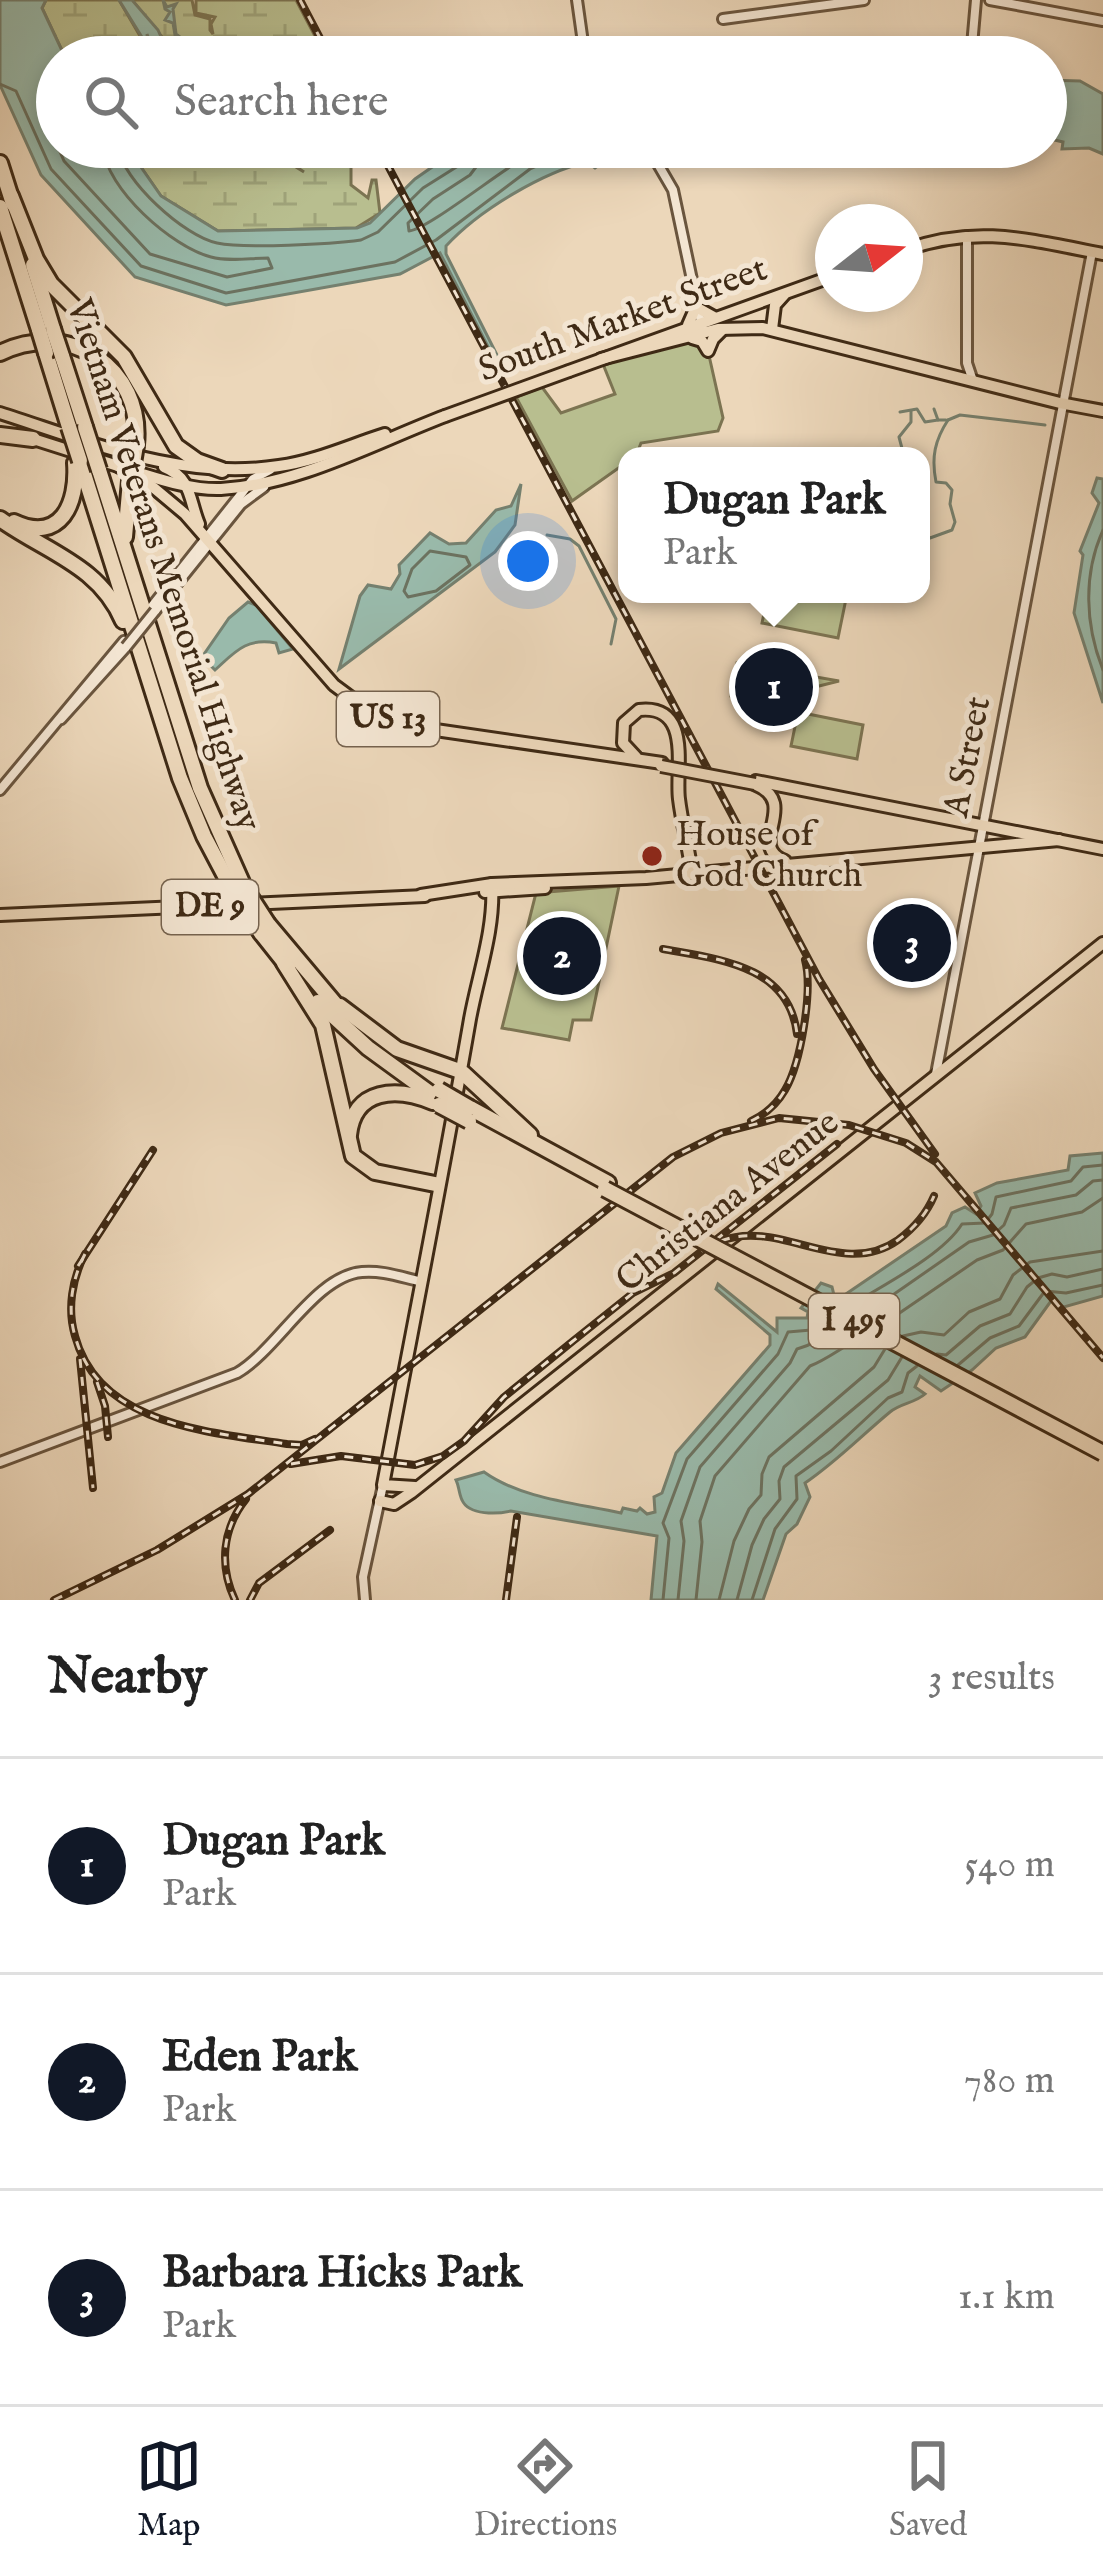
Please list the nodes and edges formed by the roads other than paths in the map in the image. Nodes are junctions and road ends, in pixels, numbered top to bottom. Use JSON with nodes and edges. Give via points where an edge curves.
{"nodes":[{"id":1,"x":577,"y":0,"type":"edge"},
{"id":2,"x":864,"y":0,"type":"edge"},
{"id":3,"x":976,"y":0,"type":"edge"},
{"id":4,"x":991,"y":0,"type":"edge"},
{"id":5,"x":728,"y":19,"type":"dead end"},
{"id":6,"x":1103,"y":21,"type":"edge"},
{"id":7,"x":582,"y":36,"type":"edge"},
{"id":8,"x":973,"y":36,"type":"edge"},
{"id":9,"x":0,"y":163,"type":"edge"},
{"id":10,"x":661,"y":168,"type":"edge"},
{"id":11,"x":5,"y":201,"type":"edge"},
{"id":12,"x":967,"y":235,"type":"junction"},
{"id":13,"x":923,"y":244,"type":"edge"},
{"id":14,"x":1098,"y":253,"type":"edge"},
{"id":15,"x":815,"y":282,"type":"edge"},
{"id":16,"x":787,"y":292,"type":"junction"},
{"id":17,"x":696,"y":308,"type":"junction"},
{"id":18,"x":718,"y":317,"type":"junction"},
{"id":19,"x":702,"y":328,"type":"junction"},
{"id":20,"x":728,"y":328,"type":"junction"},
{"id":21,"x":772,"y":329,"type":"junction"},
{"id":22,"x":634,"y":332,"type":"dead end"},
{"id":23,"x":687,"y":333,"type":"junction"},
{"id":24,"x":41,"y":334,"type":"junction"},
{"id":25,"x":650,"y":340,"type":"junction"},
{"id":26,"x":0,"y":357,"type":"edge"},
{"id":27,"x":601,"y":359,"type":"junction"},
{"id":28,"x":972,"y":378,"type":"junction"},
{"id":29,"x":1065,"y":402,"type":"junction"},
{"id":30,"x":1100,"y":410,"type":"edge"},
{"id":31,"x":0,"y":413,"type":"edge"},
{"id":32,"x":77,"y":427,"type":"junction"},
{"id":33,"x":0,"y":432,"type":"edge"},
{"id":34,"x":33,"y":439,"type":"joint"},
{"id":35,"x":137,"y":452,"type":"junction"},
{"id":36,"x":77,"y":459,"type":"junction"},
{"id":37,"x":118,"y":466,"type":"junction"},
{"id":38,"x":222,"y":470,"type":"junction"},
{"id":39,"x":282,"y":471,"type":"junction"},
{"id":40,"x":248,"y":486,"type":"junction"},
{"id":41,"x":188,"y":487,"type":"junction"},
{"id":42,"x":0,"y":515,"type":"edge"},
{"id":43,"x":209,"y":540,"type":"junction"},
{"id":44,"x":139,"y":594,"type":"junction"},
{"id":45,"x":644,"y":761,"type":"junction"},
{"id":46,"x":180,"y":778,"type":"junction"},
{"id":47,"x":755,"y":782,"type":"junction"},
{"id":48,"x":0,"y":790,"type":"edge"},
{"id":49,"x":772,"y":826,"type":"junction"},
{"id":50,"x":982,"y":826,"type":"junction"},
{"id":51,"x":1013,"y":838,"type":"junction"},
{"id":52,"x":688,"y":844,"type":"junction"},
{"id":53,"x":978,"y":847,"type":"junction"},
{"id":54,"x":1103,"y":849,"type":"edge"},
{"id":55,"x":800,"y":862,"type":"junction"},
{"id":56,"x":741,"y":868,"type":"junction"},
{"id":57,"x":692,"y":874,"type":"junction"},
{"id":58,"x":646,"y":878,"type":"junction"},
{"id":59,"x":583,"y":881,"type":"junction"},
{"id":60,"x":492,"y":888,"type":"junction"},
{"id":61,"x":239,"y":889,"type":"junction"},
{"id":62,"x":515,"y":891,"type":"junction"},
{"id":63,"x":456,"y":894,"type":"junction"},
{"id":64,"x":421,"y":895,"type":"junction"},
{"id":65,"x":0,"y":915,"type":"edge"},
{"id":66,"x":265,"y":929,"type":"junction"},
{"id":67,"x":487,"y":933,"type":"junction"},
{"id":68,"x":1103,"y":943,"type":"edge"},
{"id":69,"x":284,"y":963,"type":"junction"},
{"id":70,"x":314,"y":983,"type":"junction"},
{"id":71,"x":462,"y":1066,"type":"junction"},
{"id":72,"x":936,"y":1075,"type":"junction"},
{"id":73,"x":439,"y":1098,"type":"junction"},
{"id":74,"x":473,"y":1118,"type":"junction"},
{"id":75,"x":564,"y":1158,"type":"junction"},
{"id":76,"x":438,"y":1183,"type":"junction"},
{"id":77,"x":607,"y":1186,"type":"junction"},
{"id":78,"x":419,"y":1281,"type":"junction"},
{"id":79,"x":1103,"y":1449,"type":"edge"},
{"id":80,"x":0,"y":1462,"type":"edge"},
{"id":81,"x":386,"y":1468,"type":"junction"},
{"id":82,"x":420,"y":1484,"type":"junction"},
{"id":83,"x":383,"y":1485,"type":"junction"},
{"id":84,"x":398,"y":1488,"type":"junction"},
{"id":85,"x":380,"y":1501,"type":"junction"},
{"id":86,"x":365,"y":1600,"type":"edge"}],
"edges":[{"from":1,"to":7,"type":"street"},
{"from":2,"to":5,"type":"street"},
{"from":3,"to":8,"type":"street"},
{"from":4,"to":6,"type":"street"},
{"from":9,"to":11,"type":"highway","name":"Vietnam Veterans Memorial Highway","number":"I 495"},
{"from":10,"to":17,"type":"street","via":[[674,190]]},
{"from":11,"to":24,"type":"highway","name":"Vietnam Veterans Memorial Highway","number":"I 495"},
{"from":11,"to":38,"type":"highway","via":[[54,288],[124,357],[176,446]]},
{"from":12,"to":13,"type":"main road"},
{"from":12,"to":14,"type":"main road"},
{"from":12,"to":28,"type":"street"},
{"from":14,"to":29,"type":"street","name":"A Street"},
{"from":15,"to":16,"type":"main road","name":"South Market Street"},
{"from":16,"to":18,"type":"main road","name":"South Market Street"},
{"from":16,"to":21,"type":"main road","via":[[775,305]]},
{"from":17,"to":18,"type":"main road"},
{"from":17,"to":19,"type":"street"},
{"from":17,"to":23,"type":"main road"},
{"from":18,"to":19,"type":"main road","name":"South Market Street"},
{"from":19,"to":20,"type":"main road"},
{"from":19,"to":23,"type":"main road"},
{"from":20,"to":21,"type":"main road"},
{"from":20,"to":23,"type":"main road","via":[[708,351]]},
{"from":21,"to":28,"type":"main road"},
{"from":22,"to":25,"type":"main road"},
{"from":23,"to":25,"type":"main road","name":"South Market Street"},
{"from":23,"to":27,"type":"main road"},
{"from":24,"to":26,"type":"highway"},
{"from":24,"to":32,"type":"highway","name":"Vietnam Veterans Memorial Highway","number":"I 495","bridge":true},
{"from":24,"to":32,"type":"highway","name":"Vietnam Veterans Memorial Highway","number":"I 495","bridge":true,"via":[[62,356]]},
{"from":24,"to":35,"type":"highway","via":[[108,364],[134,405]]},
{"from":25,"to":27,"type":"main road","name":"South Market Street"},
{"from":27,"to":39,"type":"main road","name":"South Market Street","bridge":true,"via":[[374,446]]},
{"from":28,"to":29,"type":"main road"},
{"from":29,"to":30,"type":"main road"},
{"from":29,"to":50,"type":"street","name":"A Street"},
{"from":31,"to":35,"type":"main road"},
{"from":32,"to":36,"type":"highway","bridge":true},
{"from":32,"to":44,"type":"highway","name":"Vietnam Veterans Memorial Highway","number":"I 495","bridge":true},
{"from":33,"to":34,"type":"highway"},
{"from":34,"to":37,"type":"main road","number":"US 13"},
{"from":35,"to":38,"type":"main road","name":"South Market Street"},
{"from":35,"to":41,"type":"main road"},
{"from":35,"to":44,"type":"highway","bridge":true,"via":[[125,536]]},
{"from":36,"to":42,"type":"highway","via":[[73,500],[56,522],[27,527]]},
{"from":36,"to":46,"type":"highway","name":"Vietnam Veterans Memorial Highway","number":"I 495"},
{"from":37,"to":41,"type":"main road"},
{"from":37,"to":43,"type":"main road","number":"US 13","via":[[172,501]]},
{"from":38,"to":39,"type":"main road","name":"South Market Street"},
{"from":39,"to":40,"type":"main road","name":"South Market Street"},
{"from":39,"to":43,"type":"street"},
{"from":40,"to":41,"type":"main road","name":"South Market Street"},
{"from":40,"to":43,"type":"street"},
{"from":41,"to":43,"type":"main road","number":"US 13"},
{"from":42,"to":46,"type":"highway","via":[[106,591]]},
{"from":43,"to":45,"type":"main road","number":"US 13","via":[[334,685],[379,715]]},
{"from":43,"to":48,"type":"street","bridge":true},
{"from":44,"to":61,"type":"highway","name":"Vietnam Veterans Memorial Highway","number":"I 495"},
{"from":45,"to":47,"type":"main road","number":"US 13","bridge":true},
{"from":45,"to":52,"type":"main road","via":[[627,751],[621,733],[630,715],[649,709],[667,719],[681,747]]},
{"from":46,"to":61,"type":"highway","name":"Vietnam Veterans Memorial Highway","number":"I 495","via":[[204,836]]},
{"from":47,"to":49,"type":"main road","via":[[771,794]]},
{"from":47,"to":50,"type":"main road","number":"US 13"},
{"from":49,"to":55,"type":"main road","via":[[772,854]]},
{"from":49,"to":56,"type":"main road","via":[[764,854]]},
{"from":50,"to":51,"type":"main road","number":"US 13"},
{"from":50,"to":53,"type":"street","name":"A Street"},
{"from":51,"to":53,"type":"main road","number":"US 13"},
{"from":51,"to":54,"type":"main road","number":"US 13"},
{"from":52,"to":57,"type":"main road"},
{"from":52,"to":58,"type":"main road","via":[[680,866]]},
{"from":53,"to":55,"type":"main road","number":"US 13"},
{"from":53,"to":72,"type":"street","name":"A Street"},
{"from":55,"to":56,"type":"main road","number":"DE 9"},
{"from":56,"to":57,"type":"main road","number":"DE 9"},
{"from":57,"to":58,"type":"main road","number":"DE 9"},
{"from":58,"to":59,"type":"main road","number":"DE 9"},
{"from":59,"to":60,"type":"main road","number":"DE 9"},
{"from":59,"to":62,"type":"main road","number":"DE 9"},
{"from":60,"to":62,"type":"main road","number":"DE 9"},
{"from":60,"to":63,"type":"main road","number":"DE 9"},
{"from":60,"to":64,"type":"main road","number":"DE 9"},
{"from":60,"to":67,"type":"main road"},
{"from":61,"to":66,"type":"highway","name":"Vietnam Veterans Memorial Highway","number":"I 495","bridge":true},
{"from":62,"to":67,"type":"main road","via":[[497,902]]},
{"from":63,"to":64,"type":"main road","number":"DE 9"},
{"from":63,"to":67,"type":"main road","via":[[485,899]]},
{"from":64,"to":65,"type":"main road","number":"DE 9"},
{"from":66,"to":69,"type":"highway","name":"Vietnam Veterans Memorial Highway","number":"I 495"},
{"from":66,"to":70,"type":"highway","name":"Vietnam Veterans Memorial Highway","number":"I 495"},
{"from":67,"to":71,"type":"main road"},
{"from":68,"to":72,"type":"main road","name":"Christiana Avenue"},
{"from":69,"to":73,"type":"highway","name":"Vietnam Veterans Memorial Highway","number":"I 495","via":[[368,1048]]},
{"from":69,"to":76,"type":"highway","via":[[322,1021],[355,1158],[375,1172]]},
{"from":70,"to":71,"type":"highway","via":[[397,1049]]},
{"from":70,"to":73,"type":"highway","name":"Vietnam Veterans Memorial Highway","number":"I 495"},
{"from":71,"to":75,"type":"highway"},
{"from":71,"to":76,"type":"main road"},
{"from":72,"to":82,"type":"main road","name":"Christiana Avenue"},
{"from":73,"to":74,"type":"highway","name":"Vietnam Veterans Memorial Highway","number":"I 495","bridge":true},
{"from":73,"to":76,"type":"highway","via":[[379,1094],[357,1108],[349,1132],[367,1165]]},
{"from":74,"to":75,"type":"highway","name":"Vietnam Veterans Memorial Highway","number":"I 495"},
{"from":74,"to":77,"type":"highway","name":"Vietnam Veterans Memorial Highway","number":"I 495"},
{"from":75,"to":77,"type":"highway","name":"Vietnam Veterans Memorial Highway","number":"I 495"},
{"from":76,"to":78,"type":"main road"},
{"from":77,"to":79,"type":"highway","name":"Vietnam Veterans Memorial Highway","number":"I 495","bridge":true},
{"from":78,"to":80,"type":"street","via":[[348,1275],[237,1373]]},
{"from":78,"to":81,"type":"main road"},
{"from":81,"to":83,"type":"main road"},
{"from":81,"to":84,"type":"main road"},
{"from":82,"to":84,"type":"main road","name":"Christiana Avenue"},
{"from":82,"to":85,"type":"main road","via":[[394,1504]]},
{"from":83,"to":84,"type":"main road","name":"Christiana Avenue"},
{"from":83,"to":85,"type":"street"},
{"from":84,"to":85,"type":"main road"},
{"from":85,"to":86,"type":"street"}]}
